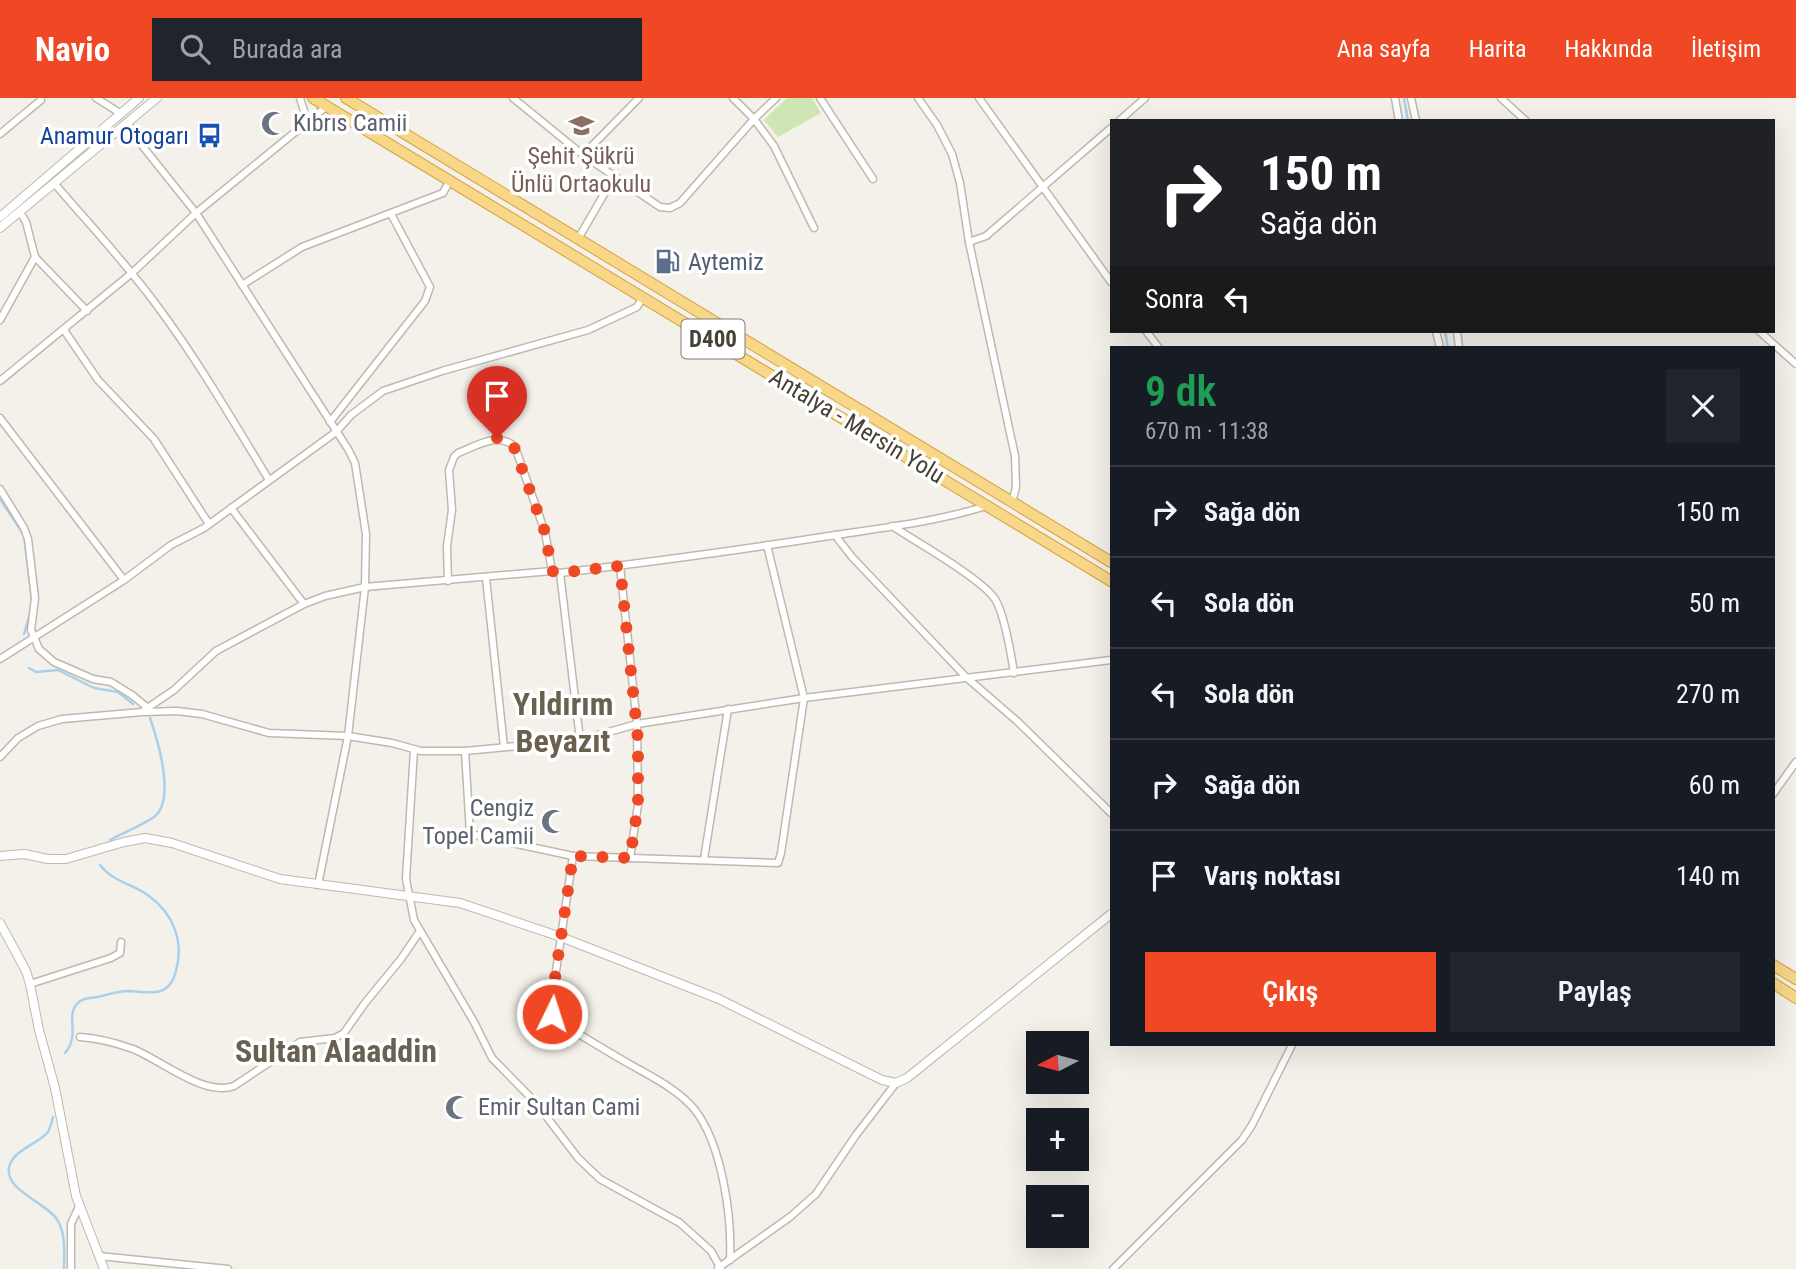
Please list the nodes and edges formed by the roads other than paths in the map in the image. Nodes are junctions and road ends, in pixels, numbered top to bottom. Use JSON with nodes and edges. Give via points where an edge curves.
{"nodes":[{"id":1,"x":96,"y":98,"type":"edge"},
{"id":2,"x":139,"y":98,"type":"edge"},
{"id":3,"x":157,"y":98,"type":"edge"},
{"id":4,"x":300,"y":98,"type":"edge"},
{"id":5,"x":313,"y":98,"type":"edge"},
{"id":6,"x":513,"y":98,"type":"edge"},
{"id":7,"x":639,"y":98,"type":"edge"},
{"id":8,"x":733,"y":98,"type":"edge"},
{"id":9,"x":776,"y":98,"type":"edge"},
{"id":10,"x":820,"y":98,"type":"edge"},
{"id":11,"x":918,"y":98,"type":"edge"},
{"id":12,"x":979,"y":98,"type":"edge"},
{"id":13,"x":1145,"y":98,"type":"edge"},
{"id":14,"x":1395,"y":98,"type":"edge"},
{"id":15,"x":1411,"y":98,"type":"edge"},
{"id":16,"x":1501,"y":98,"type":"edge"},
{"id":17,"x":348,"y":99,"type":"edge"},
{"id":18,"x":41,"y":100,"type":"dead end"},
{"id":19,"x":331,"y":102,"type":"edge"},
{"id":20,"x":338,"y":112,"type":"junction"},
{"id":21,"x":117,"y":116,"type":"junction"},
{"id":22,"x":316,"y":116,"type":"junction"},
{"id":23,"x":754,"y":119,"type":"junction"},
{"id":24,"x":1121,"y":119,"type":"edge"},
{"id":25,"x":1399,"y":119,"type":"edge"},
{"id":26,"x":1416,"y":119,"type":"edge"},
{"id":27,"x":1524,"y":119,"type":"edge"},
{"id":28,"x":124,"y":125,"type":"junction"},
{"id":29,"x":304,"y":125,"type":"junction"},
{"id":30,"x":1110,"y":129,"type":"edge"},
{"id":31,"x":0,"y":134,"type":"edge"},
{"id":32,"x":583,"y":155,"type":"junction"},
{"id":33,"x":614,"y":177,"type":"junction"},
{"id":34,"x":873,"y":179,"type":"dead end"},
{"id":35,"x":450,"y":180,"type":"junction"},
{"id":36,"x":54,"y":183,"type":"junction"},
{"id":37,"x":1042,"y":186,"type":"junction"},
{"id":38,"x":20,"y":212,"type":"junction"},
{"id":39,"x":196,"y":213,"type":"junction"},
{"id":40,"x":391,"y":214,"type":"junction"},
{"id":41,"x":0,"y":217,"type":"edge"},
{"id":42,"x":0,"y":228,"type":"edge"},
{"id":43,"x":814,"y":228,"type":"dead end"},
{"id":44,"x":578,"y":239,"type":"junction"},
{"id":45,"x":969,"y":242,"type":"junction"},
{"id":46,"x":35,"y":257,"type":"junction"},
{"id":47,"x":132,"y":273,"type":"junction"},
{"id":48,"x":1110,"y":281,"type":"edge"},
{"id":49,"x":242,"y":285,"type":"junction"},
{"id":50,"x":643,"y":297,"type":"junction"},
{"id":51,"x":87,"y":311,"type":"junction"},
{"id":52,"x":0,"y":320,"type":"edge"},
{"id":53,"x":64,"y":330,"type":"junction"},
{"id":54,"x":1761,"y":333,"type":"edge"},
{"id":55,"x":1796,"y":364,"type":"edge"},
{"id":56,"x":0,"y":381,"type":"edge"},
{"id":57,"x":0,"y":418,"type":"edge"},
{"id":58,"x":330,"y":422,"type":"junction"},
{"id":59,"x":336,"y":432,"type":"junction"},
{"id":60,"x":268,"y":480,"type":"junction"},
{"id":61,"x":0,"y":489,"type":"edge"},
{"id":62,"x":1012,"y":503,"type":"junction"},
{"id":63,"x":988,"y":506,"type":"junction"},
{"id":64,"x":231,"y":508,"type":"junction"},
{"id":65,"x":209,"y":524,"type":"junction"},
{"id":66,"x":892,"y":526,"type":"junction"},
{"id":67,"x":835,"y":535,"type":"junction"},
{"id":68,"x":767,"y":545,"type":"junction"},
{"id":69,"x":1110,"y":561,"type":"edge"},
{"id":70,"x":620,"y":566,"type":"junction"},
{"id":71,"x":552,"y":571,"type":"junction"},
{"id":72,"x":560,"y":573,"type":"junction"},
{"id":73,"x":486,"y":578,"type":"junction"},
{"id":74,"x":124,"y":580,"type":"junction"},
{"id":75,"x":1110,"y":580,"type":"edge"},
{"id":76,"x":448,"y":581,"type":"junction"},
{"id":77,"x":365,"y":587,"type":"junction"},
{"id":78,"x":303,"y":604,"type":"junction"},
{"id":79,"x":34,"y":639,"type":"junction"},
{"id":80,"x":0,"y":659,"type":"edge"},
{"id":81,"x":1110,"y":660,"type":"edge"},
{"id":82,"x":1014,"y":673,"type":"junction"},
{"id":83,"x":966,"y":677,"type":"junction"},
{"id":84,"x":804,"y":698,"type":"junction"},
{"id":85,"x":728,"y":709,"type":"junction"},
{"id":86,"x":145,"y":710,"type":"junction"},
{"id":87,"x":637,"y":724,"type":"junction"},
{"id":88,"x":348,"y":736,"type":"junction"},
{"id":89,"x":580,"y":740,"type":"junction"},
{"id":90,"x":504,"y":747,"type":"junction"},
{"id":91,"x":414,"y":750,"type":"junction"},
{"id":92,"x":465,"y":751,"type":"junction"},
{"id":93,"x":0,"y":757,"type":"edge"},
{"id":94,"x":1796,"y":762,"type":"edge"},
{"id":95,"x":1775,"y":791,"type":"edge"},
{"id":96,"x":1110,"y":812,"type":"edge"},
{"id":97,"x":0,"y":856,"type":"edge"},
{"id":98,"x":573,"y":856,"type":"junction"},
{"id":99,"x":630,"y":858,"type":"junction"},
{"id":100,"x":705,"y":859,"type":"junction"},
{"id":101,"x":318,"y":885,"type":"junction"},
{"id":102,"x":408,"y":895,"type":"junction"},
{"id":103,"x":1110,"y":915,"type":"edge"},
{"id":104,"x":0,"y":923,"type":"edge"},
{"id":105,"x":420,"y":930,"type":"junction"},
{"id":106,"x":562,"y":937,"type":"junction"},
{"id":107,"x":121,"y":942,"type":"dead end"},
{"id":108,"x":1775,"y":966,"type":"edge"},
{"id":109,"x":1796,"y":979,"type":"edge"},
{"id":110,"x":30,"y":984,"type":"junction"},
{"id":111,"x":1775,"y":984,"type":"edge"},
{"id":112,"x":1796,"y":998,"type":"edge"},
{"id":113,"x":80,"y":1037,"type":"dead end"},
{"id":114,"x":1292,"y":1046,"type":"edge"},
{"id":115,"x":896,"y":1083,"type":"junction"},
{"id":116,"x":80,"y":1205,"type":"junction"},
{"id":117,"x":99,"y":1256,"type":"junction"},
{"id":118,"x":730,"y":1260,"type":"junction"},
{"id":119,"x":719,"y":1268,"type":"edge"},
{"id":120,"x":71,"y":1269,"type":"edge"},
{"id":121,"x":104,"y":1269,"type":"edge"},
{"id":122,"x":228,"y":1269,"type":"edge"},
{"id":123,"x":1113,"y":1269,"type":"edge"}],
"edges":[{"from":1,"to":21,"type":"street"},
{"from":2,"to":21,"type":"street"},
{"from":3,"to":28,"type":"street"},
{"from":4,"to":29,"type":"street"},
{"from":5,"to":19,"type":"highway","name":"Antalya - Mersin Yolu","number":"D400"},
{"from":6,"to":32,"type":"street"},
{"from":7,"to":32,"type":"street"},
{"from":8,"to":23,"type":"street"},
{"from":9,"to":23,"type":"street"},
{"from":10,"to":34,"type":"street"},
{"from":11,"to":45,"type":"street","via":[[952,154]]},
{"from":12,"to":37,"type":"street"},
{"from":13,"to":24,"type":"street"},
{"from":14,"to":25,"type":"street"},
{"from":15,"to":26,"type":"street"},
{"from":16,"to":27,"type":"street"},
{"from":17,"to":20,"type":"highway"},
{"from":17,"to":44,"type":"highway","name":"Antalya - Mersin Yolu","number":"D400"},
{"from":18,"to":31,"type":"street"},
{"from":19,"to":20,"type":"highway","name":"Antalya - Mersin Yolu","number":"D400"},
{"from":19,"to":22,"type":"street"},
{"from":20,"to":22,"type":"street"},
{"from":20,"to":35,"type":"highway","name":"Antalya - Mersin Yolu","number":"D400"},
{"from":21,"to":28,"type":"street"},
{"from":21,"to":41,"type":"street"},
{"from":22,"to":29,"type":"street"},
{"from":23,"to":33,"type":"street","via":[[680,203],[670,208]]},
{"from":23,"to":43,"type":"street","via":[[774,146]]},
{"from":28,"to":36,"type":"street"},
{"from":28,"to":39,"type":"street"},
{"from":29,"to":39,"type":"street"},
{"from":30,"to":37,"type":"street"},
{"from":32,"to":33,"type":"street"},
{"from":33,"to":44,"type":"street"},
{"from":35,"to":40,"type":"street","via":[[443,193]]},
{"from":35,"to":50,"type":"highway","name":"Antalya - Mersin Yolu","number":"D400"},
{"from":36,"to":38,"type":"street"},
{"from":36,"to":47,"type":"street"},
{"from":37,"to":45,"type":"street","via":[[986,236]]},
{"from":37,"to":48,"type":"street"},
{"from":38,"to":42,"type":"street"},
{"from":38,"to":46,"type":"street"},
{"from":39,"to":47,"type":"street"},
{"from":39,"to":49,"type":"street"},
{"from":40,"to":49,"type":"street","via":[[302,247]]},
{"from":40,"to":58,"type":"street","via":[[430,287],[425,301]]},
{"from":44,"to":62,"type":"highway","name":"Antalya - Mersin Yolu","number":"D400"},
{"from":45,"to":62,"type":"street","via":[[1015,456]]},
{"from":46,"to":51,"type":"street"},
{"from":46,"to":52,"type":"street"},
{"from":47,"to":51,"type":"street"},
{"from":47,"to":60,"type":"street","via":[[196,361]]},
{"from":49,"to":58,"type":"street"},
{"from":50,"to":59,"type":"street","via":[[637,307],[588,330],[383,391]]},
{"from":50,"to":63,"type":"highway","name":"Antalya - Mersin Yolu","number":"D400"},
{"from":51,"to":53,"type":"street"},
{"from":53,"to":56,"type":"street"},
{"from":53,"to":65,"type":"street","via":[[98,380],[154,439]]},
{"from":54,"to":55,"type":"street"},
{"from":57,"to":74,"type":"street"},
{"from":58,"to":59,"type":"street"},
{"from":59,"to":60,"type":"street"},
{"from":59,"to":77,"type":"street","via":[[355,463],[366,534]]},
{"from":60,"to":64,"type":"street"},
{"from":61,"to":79,"type":"street","via":[[28,539]]},
{"from":62,"to":69,"type":"highway","name":"Antalya - Mersin Yolu","number":"D400"},
{"from":63,"to":66,"type":"street"},
{"from":63,"to":75,"type":"highway","name":"Antalya - Mersin Yolu","number":"D400"},
{"from":64,"to":65,"type":"street"},
{"from":64,"to":78,"type":"street"},
{"from":65,"to":74,"type":"street"},
{"from":66,"to":67,"type":"street"},
{"from":66,"to":82,"type":"street","via":[[983,586],[995,600]]},
{"from":67,"to":68,"type":"street"},
{"from":67,"to":83,"type":"street"},
{"from":68,"to":70,"type":"street"},
{"from":68,"to":84,"type":"street"},
{"from":70,"to":72,"type":"street"},
{"from":70,"to":87,"type":"street"},
{"from":71,"to":72,"type":"street"},
{"from":71,"to":73,"type":"street"},
{"from":71,"to":76,"type":"street","via":[[545,532],[514,447],[497,438],[458,453],[449,470]]},
{"from":72,"to":89,"type":"street"},
{"from":73,"to":76,"type":"street"},
{"from":73,"to":90,"type":"street"},
{"from":74,"to":79,"type":"street"},
{"from":76,"to":77,"type":"street"},
{"from":77,"to":78,"type":"street"},
{"from":77,"to":88,"type":"street"},
{"from":78,"to":86,"type":"street","via":[[216,651]]},
{"from":79,"to":80,"type":"street"},
{"from":79,"to":86,"type":"street","via":[[50,660],[111,682]]},
{"from":81,"to":82,"type":"street"},
{"from":82,"to":83,"type":"street"},
{"from":83,"to":84,"type":"street"},
{"from":83,"to":96,"type":"street"},
{"from":84,"to":85,"type":"street"},
{"from":84,"to":100,"type":"street","via":[[778,863]]},
{"from":85,"to":87,"type":"street"},
{"from":85,"to":100,"type":"street"},
{"from":86,"to":88,"type":"street","via":[[202,715],[269,733]]},
{"from":86,"to":93,"type":"street","via":[[38,726]]},
{"from":87,"to":89,"type":"street"},
{"from":87,"to":99,"type":"street","via":[[638,805]]},
{"from":88,"to":91,"type":"street"},
{"from":88,"to":101,"type":"street"},
{"from":89,"to":90,"type":"street"},
{"from":90,"to":92,"type":"street"},
{"from":91,"to":92,"type":"street"},
{"from":91,"to":102,"type":"street"},
{"from":92,"to":98,"type":"street","via":[[470,834]]},
{"from":94,"to":95,"type":"street"},
{"from":97,"to":101,"type":"street","via":[[66,859],[145,838],[270,876]]},
{"from":98,"to":99,"type":"street"},
{"from":98,"to":106,"type":"street"},
{"from":99,"to":100,"type":"street"},
{"from":101,"to":102,"type":"street"},
{"from":102,"to":105,"type":"street"},
{"from":102,"to":106,"type":"street","via":[[460,903]]},
{"from":103,"to":115,"type":"street"},
{"from":104,"to":110,"type":"street"},
{"from":105,"to":113,"type":"street","via":[[344,1032],[335,1038],[300,1042],[224,1090],[135,1050]]},
{"from":105,"to":119,"type":"street","via":[[492,1058],[536,1103],[578,1158],[600,1179],[687,1229],[711,1251]]},
{"from":106,"to":115,"type":"street","via":[[719,999]]},
{"from":106,"to":118,"type":"street","via":[[552,1014],[666,1085],[694,1110],[724,1181]]},
{"from":107,"to":110,"type":"street","via":[[120,953],[111,958]]},
{"from":108,"to":109,"type":"highway"},
{"from":110,"to":116,"type":"street"},
{"from":111,"to":112,"type":"highway"},
{"from":114,"to":123,"type":"street","via":[[1242,1140]]},
{"from":115,"to":118,"type":"street","via":[[816,1194]]},
{"from":116,"to":117,"type":"street"},
{"from":116,"to":120,"type":"street","via":[[71,1224]]},
{"from":117,"to":121,"type":"street"},
{"from":117,"to":122,"type":"street"},
{"from":118,"to":119,"type":"street"}]}
